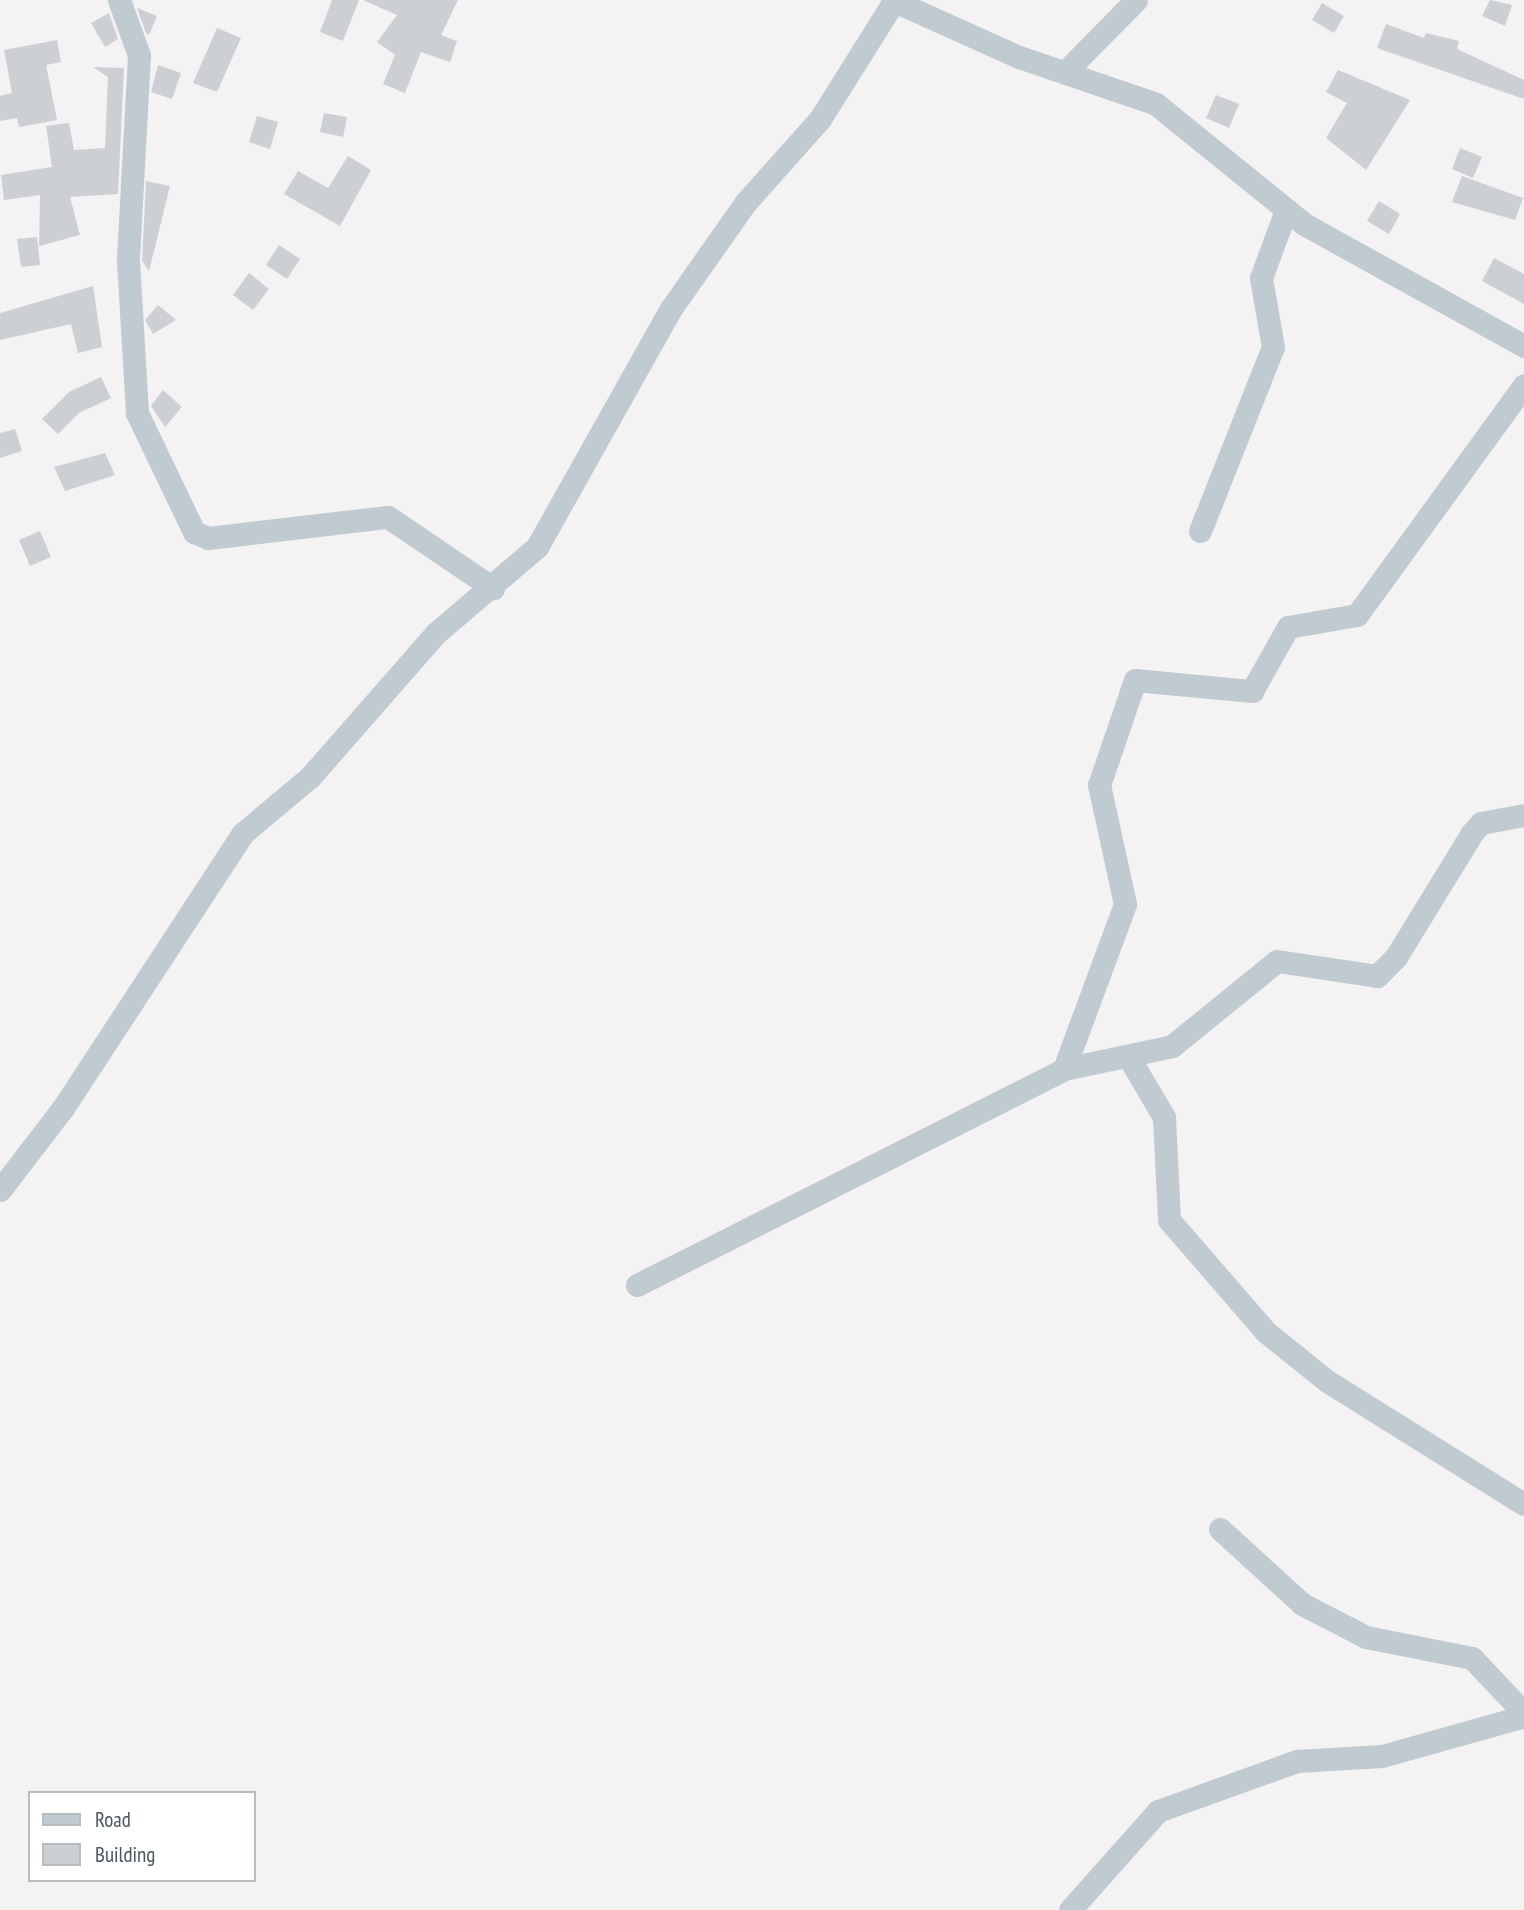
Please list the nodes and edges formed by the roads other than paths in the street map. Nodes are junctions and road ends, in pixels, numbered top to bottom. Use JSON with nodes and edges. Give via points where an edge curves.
{"nodes":[{"id":1,"x":119,"y":0,"type":"edge"},
{"id":2,"x":1136,"y":0,"type":"edge"},
{"id":3,"x":893,"y":1,"type":"edge"},
{"id":4,"x":1065,"y":72,"type":"junction"},
{"id":5,"x":1286,"y":210,"type":"junction"},
{"id":6,"x":1524,"y":346,"type":"edge"},
{"id":7,"x":1524,"y":386,"type":"edge"},
{"id":8,"x":1200,"y":531,"type":"dead end"},
{"id":9,"x":493,"y":588,"type":"junction"},
{"id":10,"x":1524,"y":815,"type":"edge"},
{"id":11,"x":1128,"y":1056,"type":"junction"},
{"id":12,"x":1064,"y":1069,"type":"junction"},
{"id":13,"x":0,"y":1190,"type":"edge"},
{"id":14,"x":637,"y":1285,"type":"dead end"},
{"id":15,"x":1524,"y":1504,"type":"edge"},
{"id":16,"x":1220,"y":1529,"type":"dead end"},
{"id":17,"x":1524,"y":1715,"type":"edge"},
{"id":18,"x":1070,"y":1910,"type":"edge"}],
"edges":[{"from":1,"to":9,"type":"street","via":[[139,55],[128,261],[138,413],[194,532],[208,538],[388,517]]},
{"from":2,"to":4,"type":"street"},
{"from":3,"to":4,"type":"street"},
{"from":3,"to":9,"type":"street","via":[[820,119],[746,202],[670,310],[537,547]]},
{"from":4,"to":5,"type":"street","via":[[1156,104]]},
{"from":5,"to":6,"type":"street"},
{"from":5,"to":8,"type":"street","via":[[1261,278],[1273,347]]},
{"from":7,"to":12,"type":"street","via":[[1357,615],[1288,627],[1252,691],[1135,680],[1099,785],[1125,904]]},
{"from":9,"to":13,"type":"street","via":[[411,657],[310,777],[227,852],[63,1108]]},
{"from":10,"to":11,"type":"street","via":[[1481,823],[1396,957],[1377,976],[1277,961],[1172,1046]]},
{"from":11,"to":12,"type":"street"},
{"from":11,"to":15,"type":"street","via":[[1164,1117],[1169,1220],[1266,1332],[1327,1381]]},
{"from":12,"to":14,"type":"street"},
{"from":16,"to":17,"type":"street","via":[[1302,1604],[1366,1637],[1472,1658]]},
{"from":17,"to":18,"type":"street","via":[[1382,1756],[1297,1761],[1158,1811]]}]}
